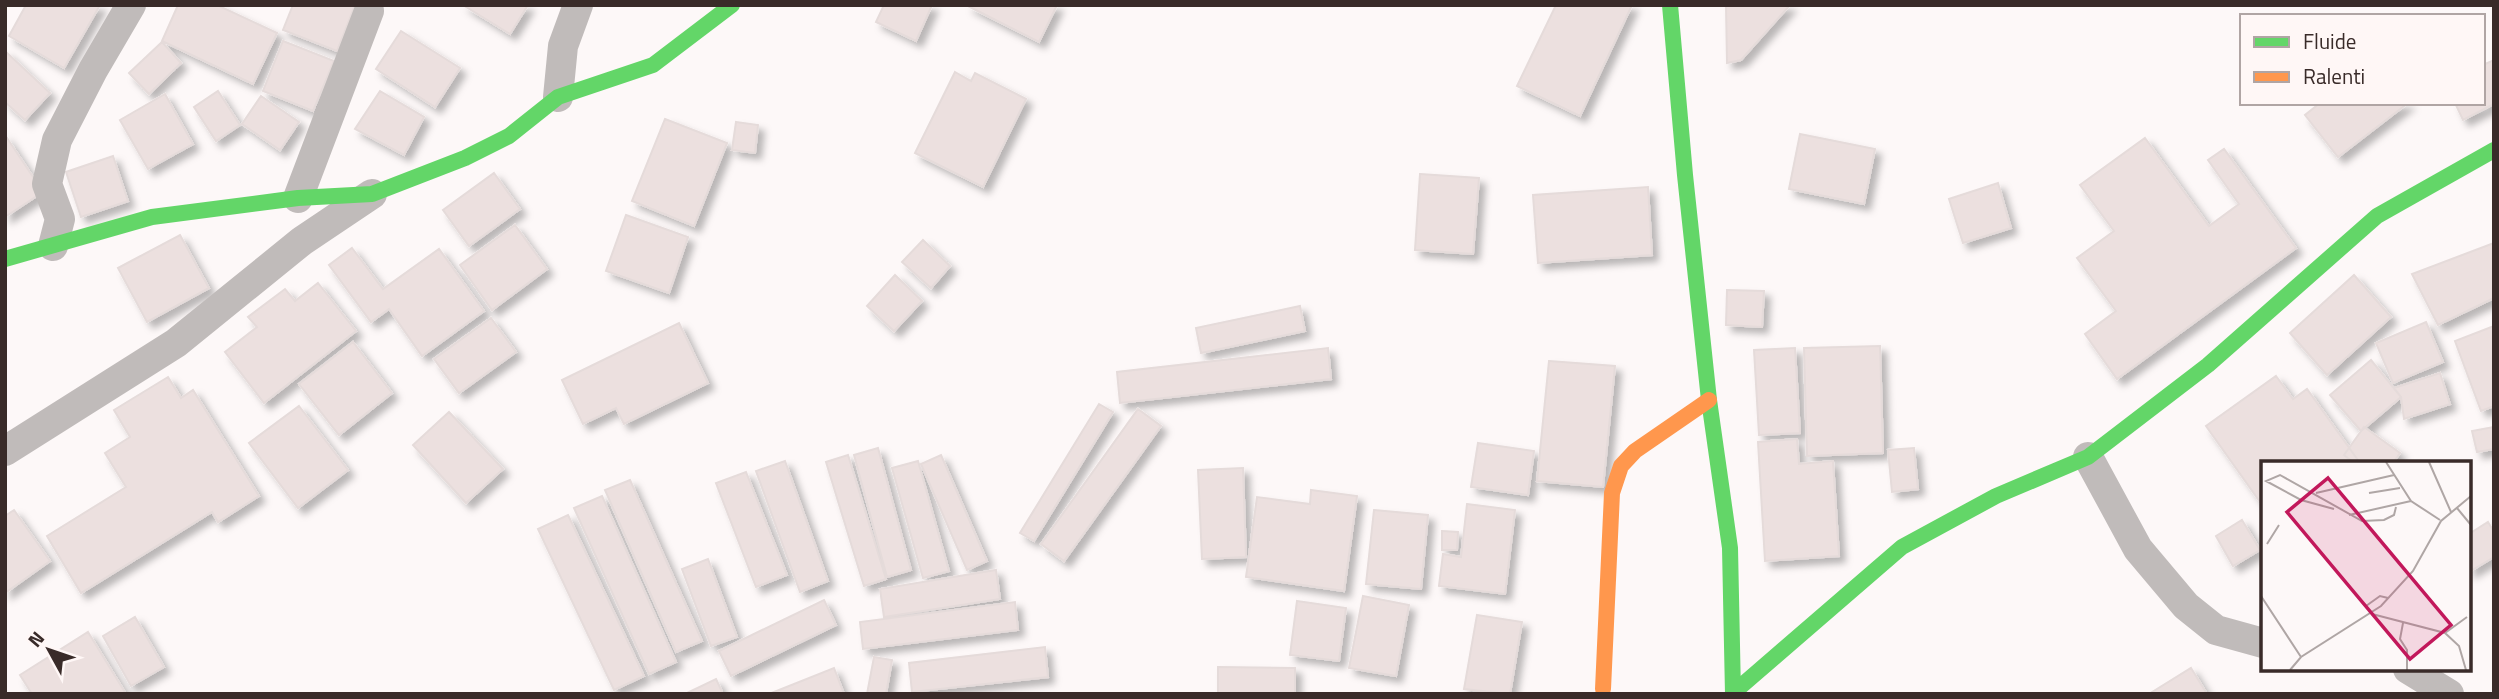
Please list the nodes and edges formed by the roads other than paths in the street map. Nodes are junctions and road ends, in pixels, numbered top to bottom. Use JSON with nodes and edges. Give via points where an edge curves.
{"nodes":[{"id":1,"x":131,"y":5,"type":"edge"},
{"id":2,"x":578,"y":5,"type":"edge"},
{"id":3,"x":732,"y":5,"type":"edge"},
{"id":4,"x":1670,"y":5,"type":"edge"},
{"id":5,"x":369,"y":11,"type":"dead end"},
{"id":6,"x":558,"y":97,"type":"junction"},
{"id":7,"x":2494,"y":150,"type":"edge"},
{"id":8,"x":372,"y":194,"type":"junction"},
{"id":9,"x":298,"y":198,"type":"junction"},
{"id":10,"x":53,"y":246,"type":"junction"},
{"id":11,"x":5,"y":259,"type":"edge"},
{"id":12,"x":1709,"y":400,"type":"junction"},
{"id":13,"x":5,"y":451,"type":"edge"},
{"id":14,"x":2088,"y":457,"type":"junction"},
{"id":15,"x":2261,"y":642,"type":"edge"},
{"id":16,"x":2411,"y":671,"type":"edge"},
{"id":17,"x":1603,"y":689,"type":"dead end"},
{"id":18,"x":1733,"y":693,"type":"edge"},
{"id":19,"x":2449,"y":694,"type":"edge"}],
"edges":[{"from":1,"to":10,"type":"street","via":[[57,140],[47,184],[60,219]]},
{"from":2,"to":6,"type":"street","via":[[563,46]]},
{"from":3,"to":6,"type":"street","via":[[653,65]]},
{"from":4,"to":12,"type":"street"},
{"from":5,"to":9,"type":"street"},
{"from":6,"to":8,"type":"street","via":[[509,136]]},
{"from":7,"to":14,"type":"street","via":[[2377,216],[2208,365]]},
{"from":8,"to":9,"type":"street"},
{"from":8,"to":13,"type":"street","via":[[302,241],[176,342]]},
{"from":9,"to":10,"type":"street","via":[[152,217]]},
{"from":10,"to":11,"type":"street"},
{"from":12,"to":17,"type":"street","via":[[1635,451],[1621,466],[1612,493]]},
{"from":12,"to":18,"type":"street","via":[[1730,548]]},
{"from":14,"to":15,"type":"street","via":[[2138,550],[2186,606],[2216,630]]},
{"from":14,"to":18,"type":"street","via":[[1996,496],[1902,547]]},
{"from":16,"to":19,"type":"street"}]}
